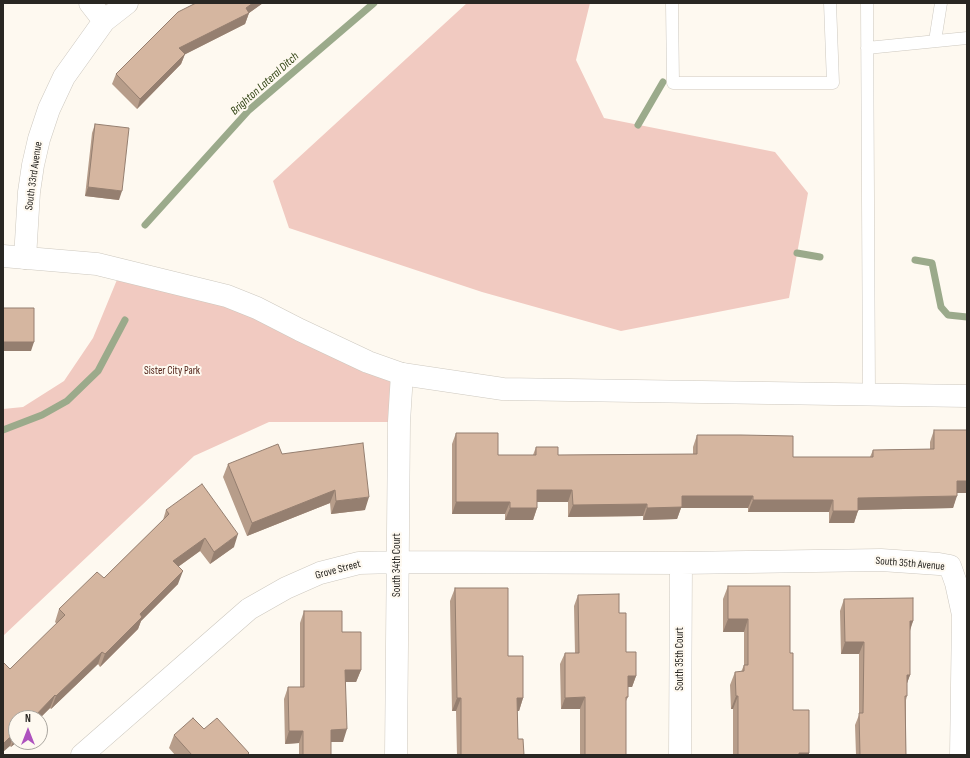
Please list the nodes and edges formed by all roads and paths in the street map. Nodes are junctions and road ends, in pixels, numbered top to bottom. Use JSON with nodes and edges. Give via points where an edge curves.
{"nodes":[{"id":1,"x":90,"y":3,"type":"edge"},
{"id":2,"x":127,"y":3,"type":"edge"},
{"id":3,"x":672,"y":3,"type":"edge"},
{"id":4,"x":830,"y":3,"type":"edge"},
{"id":5,"x":867,"y":3,"type":"edge"},
{"id":6,"x":941,"y":3,"type":"edge"},
{"id":7,"x":104,"y":21,"type":"junction"},
{"id":8,"x":967,"y":38,"type":"edge"},
{"id":9,"x":935,"y":41,"type":"junction"},
{"id":10,"x":867,"y":48,"type":"junction"},
{"id":11,"x":3,"y":256,"type":"edge"},
{"id":12,"x":25,"y":258,"type":"junction"},
{"id":13,"x":402,"y":374,"type":"junction"},
{"id":14,"x":869,"y":395,"type":"junction"},
{"id":15,"x":967,"y":396,"type":"edge"},
{"id":16,"x":397,"y":562,"type":"junction"},
{"id":17,"x":681,"y":563,"type":"junction"},
{"id":18,"x":82,"y":755,"type":"edge"},
{"id":19,"x":396,"y":755,"type":"edge"},
{"id":20,"x":680,"y":755,"type":"edge"},
{"id":21,"x":961,"y":755,"type":"edge"}],
"edges":[{"from":1,"to":7,"type":"street"},
{"from":2,"to":7,"type":"street","name":"South 33rd Avenue"},
{"from":3,"to":4,"type":"lane","via":[[673,83],[833,83]]},
{"from":5,"to":10,"type":"lane"},
{"from":6,"to":9,"type":"lane"},
{"from":7,"to":12,"type":"street","name":"South 33rd Avenue","via":[[64,77],[39,139],[33,165]]},
{"from":8,"to":9,"type":"lane"},
{"from":9,"to":10,"type":"lane"},
{"from":10,"to":14,"type":"lane"},
{"from":11,"to":12,"type":"street"},
{"from":12,"to":13,"type":"street","via":[[96,264],[227,296],[368,362]]},
{"from":13,"to":14,"type":"street","via":[[503,389]]},
{"from":13,"to":16,"type":"street","name":"South 34th Court"},
{"from":14,"to":15,"type":"street"},
{"from":16,"to":17,"type":"street","name":"Grove Street"},
{"from":16,"to":18,"type":"street","name":"Grove Street","via":[[359,563],[320,573],[286,588],[249,610]]},
{"from":16,"to":19,"type":"street","name":"South 34th Court"},
{"from":17,"to":20,"type":"street","name":"South 35th Court"},
{"from":17,"to":21,"type":"street","name":"South 35th Avenue","via":[[881,560],[950,566],[963,615]]}]}
